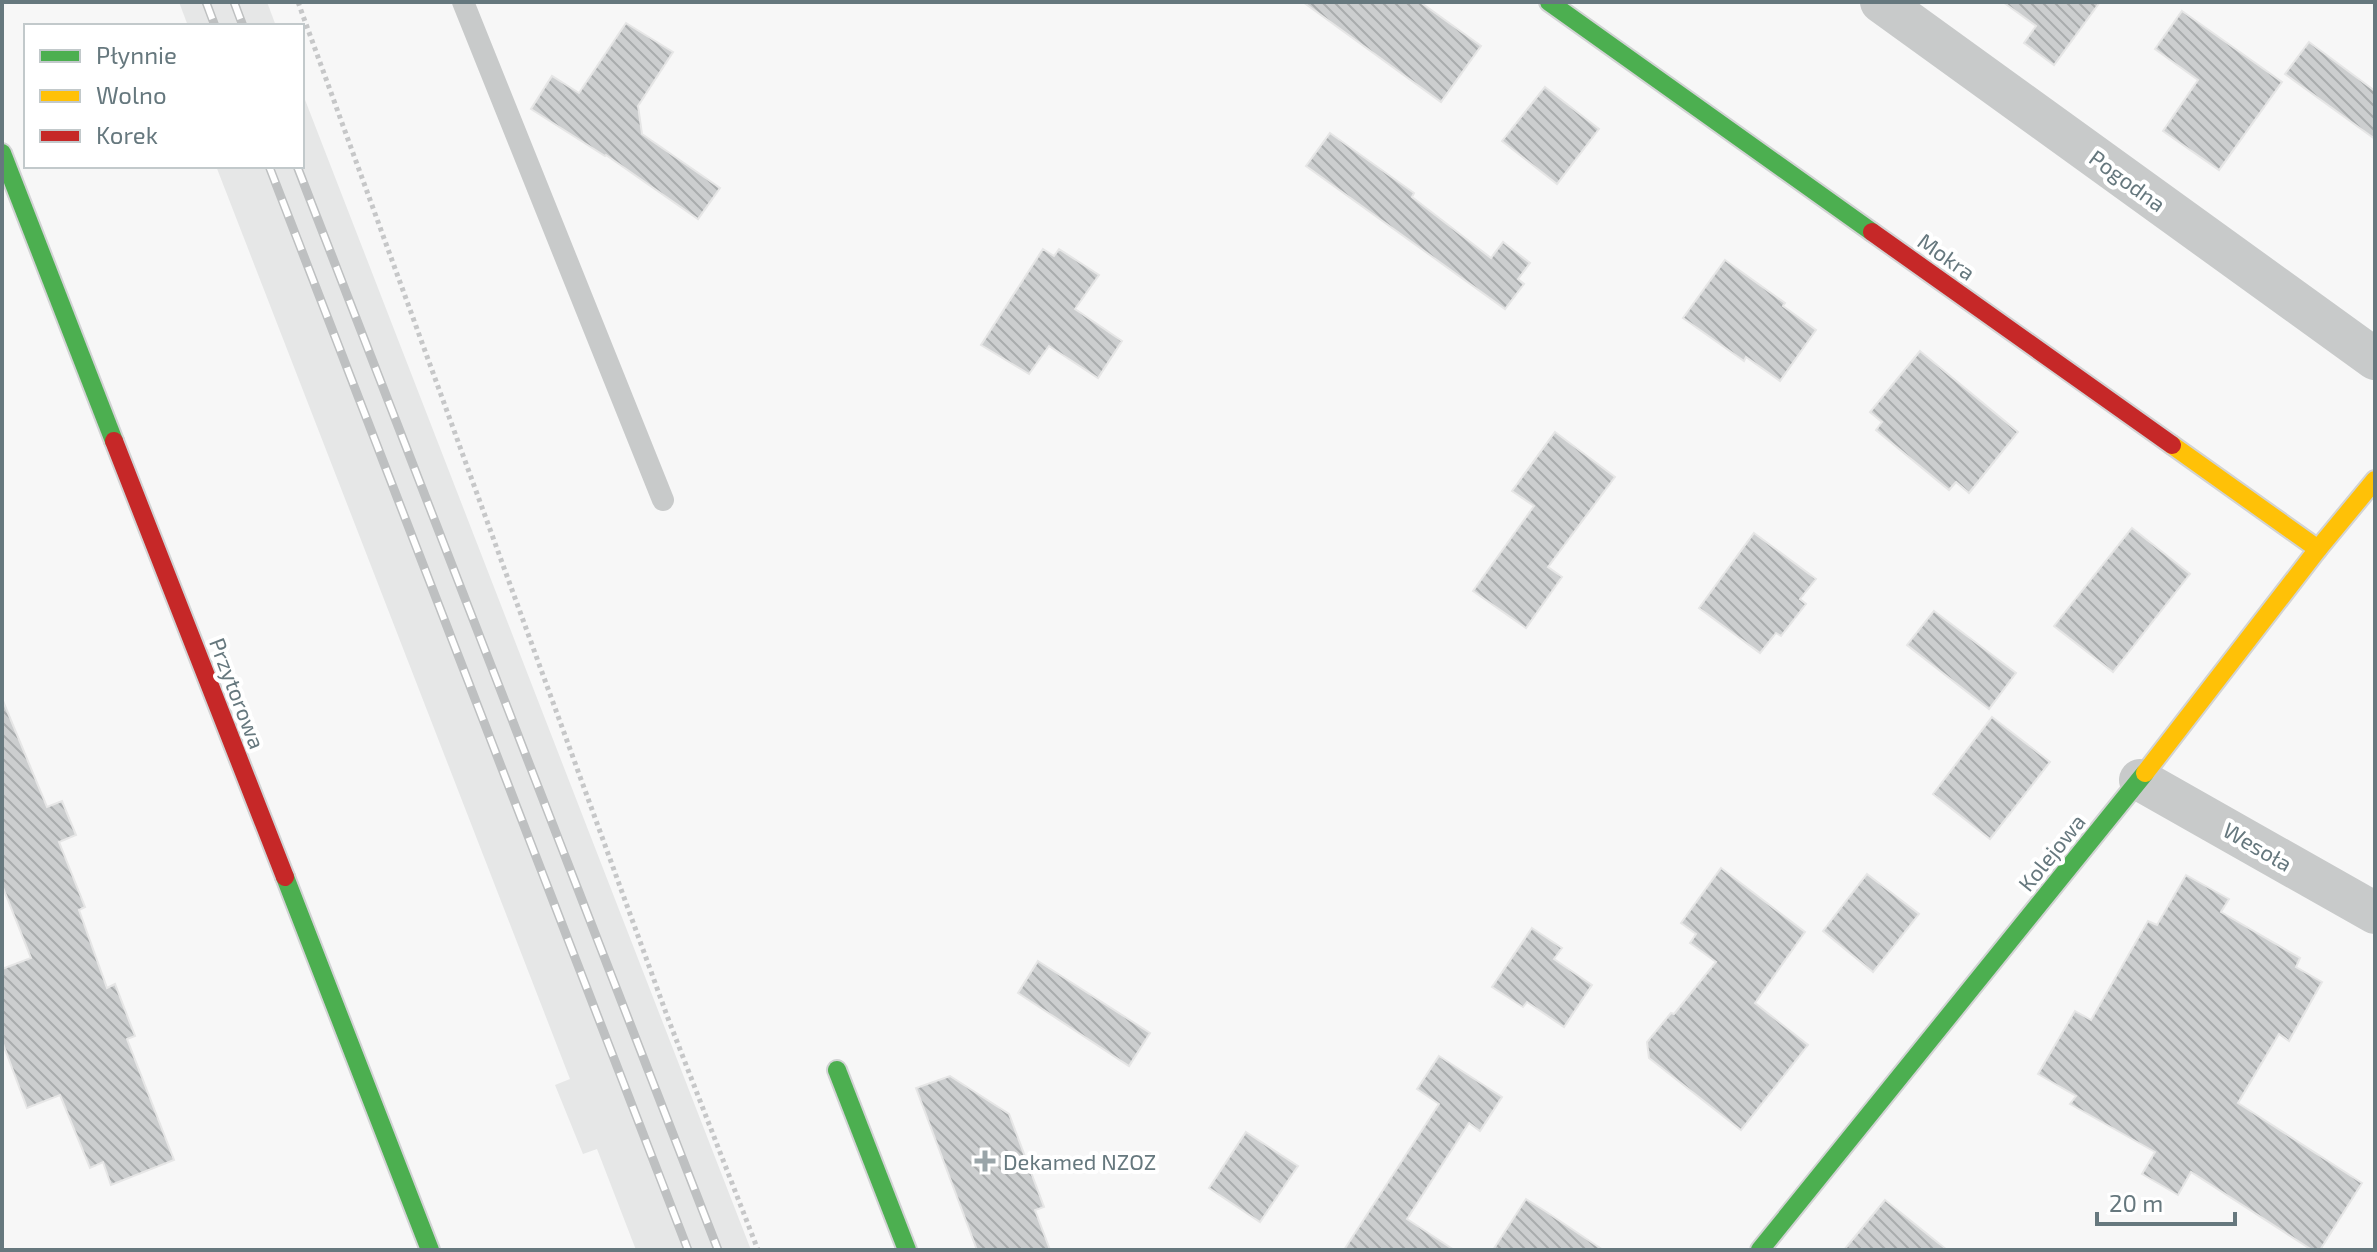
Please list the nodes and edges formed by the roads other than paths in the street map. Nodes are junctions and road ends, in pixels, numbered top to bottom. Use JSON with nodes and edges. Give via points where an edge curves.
{"nodes":[{"id":1,"x":463,"y":2,"type":"edge"},
{"id":2,"x":1549,"y":2,"type":"edge"},
{"id":3,"x":1881,"y":2,"type":"edge"},
{"id":4,"x":2,"y":153,"type":"edge"},
{"id":5,"x":2375,"y":359,"type":"edge"},
{"id":6,"x":2375,"y":480,"type":"edge"},
{"id":7,"x":663,"y":500,"type":"dead end"},
{"id":8,"x":2318,"y":549,"type":"junction"},
{"id":9,"x":2140,"y":780,"type":"junction"},
{"id":10,"x":2375,"y":913,"type":"edge"},
{"id":11,"x":837,"y":1070,"type":"dead end"},
{"id":12,"x":430,"y":1250,"type":"edge"},
{"id":13,"x":907,"y":1250,"type":"edge"},
{"id":14,"x":1760,"y":1250,"type":"edge"}],
"edges":[{"from":1,"to":7,"type":"lane"},
{"from":2,"to":8,"type":"street","name":"Mokra"},
{"from":3,"to":5,"type":"street","name":"Pogodna"},
{"from":4,"to":12,"type":"street","name":"Przytorowa"},
{"from":6,"to":8,"type":"street","name":"Kolejowa"},
{"from":8,"to":9,"type":"street","name":"Kolejowa"},
{"from":9,"to":10,"type":"street","name":"Wesoła"},
{"from":9,"to":14,"type":"street","name":"Kolejowa"},
{"from":11,"to":13,"type":"street"}]}
